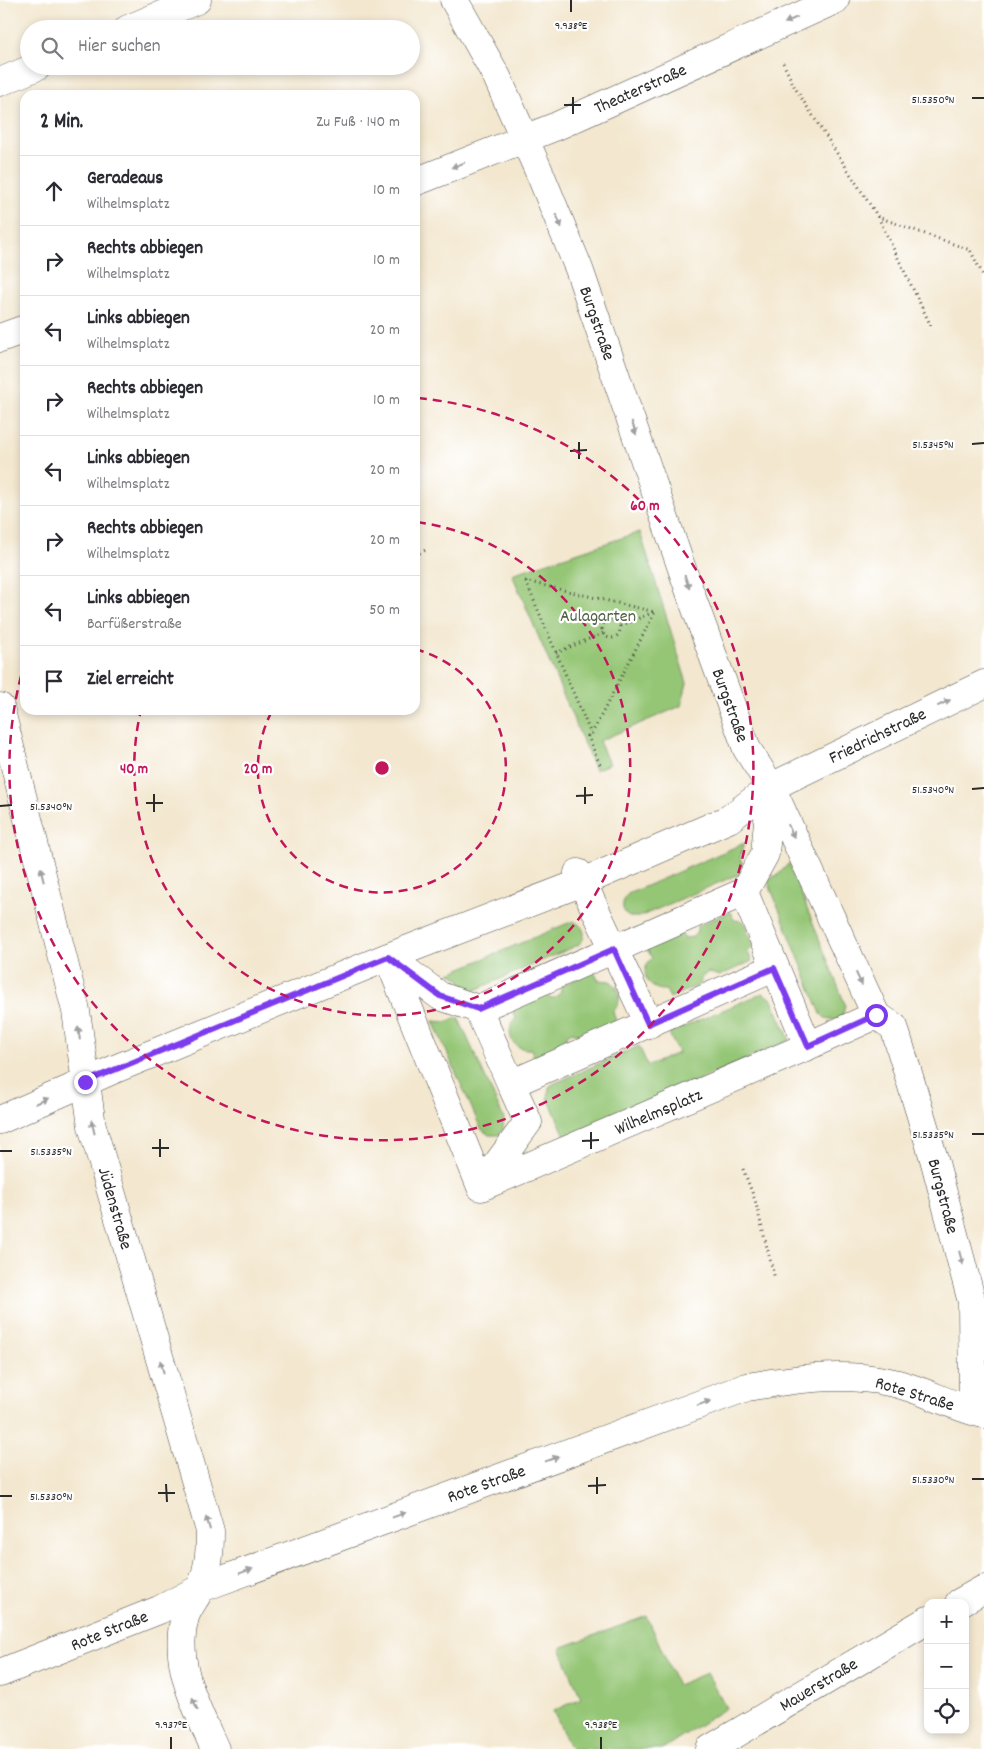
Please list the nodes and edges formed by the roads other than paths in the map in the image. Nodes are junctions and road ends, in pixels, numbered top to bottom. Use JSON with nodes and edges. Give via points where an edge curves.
{"nodes":[{"id":1,"x":197,"y":0,"type":"edge"},
{"id":2,"x":454,"y":0,"type":"edge"},
{"id":3,"x":835,"y":0,"type":"edge"},
{"id":4,"x":149,"y":20,"type":"edge"},
{"id":5,"x":20,"y":74,"type":"edge"},
{"id":6,"x":0,"y":82,"type":"edge"},
{"id":7,"x":525,"y":139,"type":"junction"},
{"id":8,"x":420,"y":180,"type":"edge"},
{"id":9,"x":20,"y":331,"type":"edge"},
{"id":10,"x":0,"y":338,"type":"edge"},
{"id":11,"x":984,"y":684,"type":"edge"},
{"id":12,"x":0,"y":707,"type":"edge"},
{"id":13,"x":771,"y":787,"type":"junction"},
{"id":14,"x":581,"y":877,"type":"junction"},
{"id":15,"x":744,"y":892,"type":"junction"},
{"id":16,"x":614,"y":949,"type":"junction"},
{"id":17,"x":388,"y":957,"type":"junction"},
{"id":18,"x":774,"y":968,"type":"junction"},
{"id":19,"x":478,"y":1009,"type":"junction"},
{"id":20,"x":876,"y":1015,"type":"junction"},
{"id":21,"x":648,"y":1024,"type":"junction"},
{"id":22,"x":808,"y":1046,"type":"junction"},
{"id":23,"x":85,"y":1082,"type":"junction"},
{"id":24,"x":511,"y":1084,"type":"junction"},
{"id":25,"x":0,"y":1120,"type":"edge"},
{"id":26,"x":481,"y":1187,"type":"junction"},
{"id":27,"x":978,"y":1413,"type":"edge"},
{"id":28,"x":201,"y":1588,"type":"junction"},
{"id":29,"x":984,"y":1589,"type":"edge"},
{"id":30,"x":966,"y":1599,"type":"edge"},
{"id":31,"x":924,"y":1622,"type":"edge"},
{"id":32,"x":0,"y":1673,"type":"edge"},
{"id":33,"x":215,"y":1749,"type":"edge"},
{"id":34,"x":710,"y":1749,"type":"edge"}],
"edges":[{"from":1,"to":4,"type":"street"},
{"from":2,"to":7,"type":"street","name":"Burgstraße","via":[[497,77]]},
{"from":3,"to":7,"type":"street","name":"Theaterstraße","one_way":true},
{"from":5,"to":6,"type":"street"},
{"from":7,"to":8,"type":"street","name":"Theaterstraße","one_way":true},
{"from":7,"to":13,"type":"street","name":"Burgstraße","one_way":true,"via":[[579,269],[747,749]]},
{"from":9,"to":10,"type":"street"},
{"from":13,"to":11,"type":"street","name":"Friedrichstraße","one_way":true},
{"from":23,"to":12,"type":"street","name":"Jüdenstraße","one_way":true,"via":[[76,1011]]},
{"from":13,"to":14,"type":"street","via":[[729,819]]},
{"from":13,"to":15,"type":"street","via":[[765,854]]},
{"from":13,"to":20,"type":"street","name":"Burgstraße","one_way":true},
{"from":14,"to":16,"type":"street"},
{"from":14,"to":17,"type":"street"},
{"from":15,"to":16,"type":"street"},
{"from":15,"to":18,"type":"street"},
{"from":16,"to":19,"type":"street"},
{"from":16,"to":21,"type":"street"},
{"from":17,"to":19,"type":"street","via":[[440,996]]},
{"from":17,"to":23,"type":"street"},
{"from":17,"to":26,"type":"street"},
{"from":18,"to":21,"type":"street"},
{"from":18,"to":22,"type":"street"},
{"from":19,"to":24,"type":"street"},
{"from":20,"to":22,"type":"street","name":"Wilhelmsplatz"},
{"from":20,"to":27,"type":"street","name":"Burgstraße","one_way":true,"via":[[894,1027],[972,1302]]},
{"from":21,"to":24,"type":"street"},
{"from":22,"to":26,"type":"street","name":"Wilhelmsplatz"},
{"from":25,"to":23,"type":"street","one_way":true},
{"from":28,"to":23,"type":"street","name":"Jüdenstraße","one_way":true,"via":[[210,1561],[210,1531],[92,1126]]},
{"from":24,"to":26,"type":"street","via":[[528,1122]]},
{"from":28,"to":27,"type":"street","name":"Rote Straße","one_way":true,"via":[[748,1387],[800,1378],[850,1376],[890,1382]]},
{"from":28,"to":32,"type":"street","name":"Rote Straße","via":[[159,1610]]},
{"from":33,"to":28,"type":"street","name":"Jüdenstraße","one_way":true,"via":[[193,1701],[181,1637],[185,1616]]},
{"from":29,"to":30,"type":"street"},
{"from":31,"to":34,"type":"street","name":"Mauerstraße"}]}
